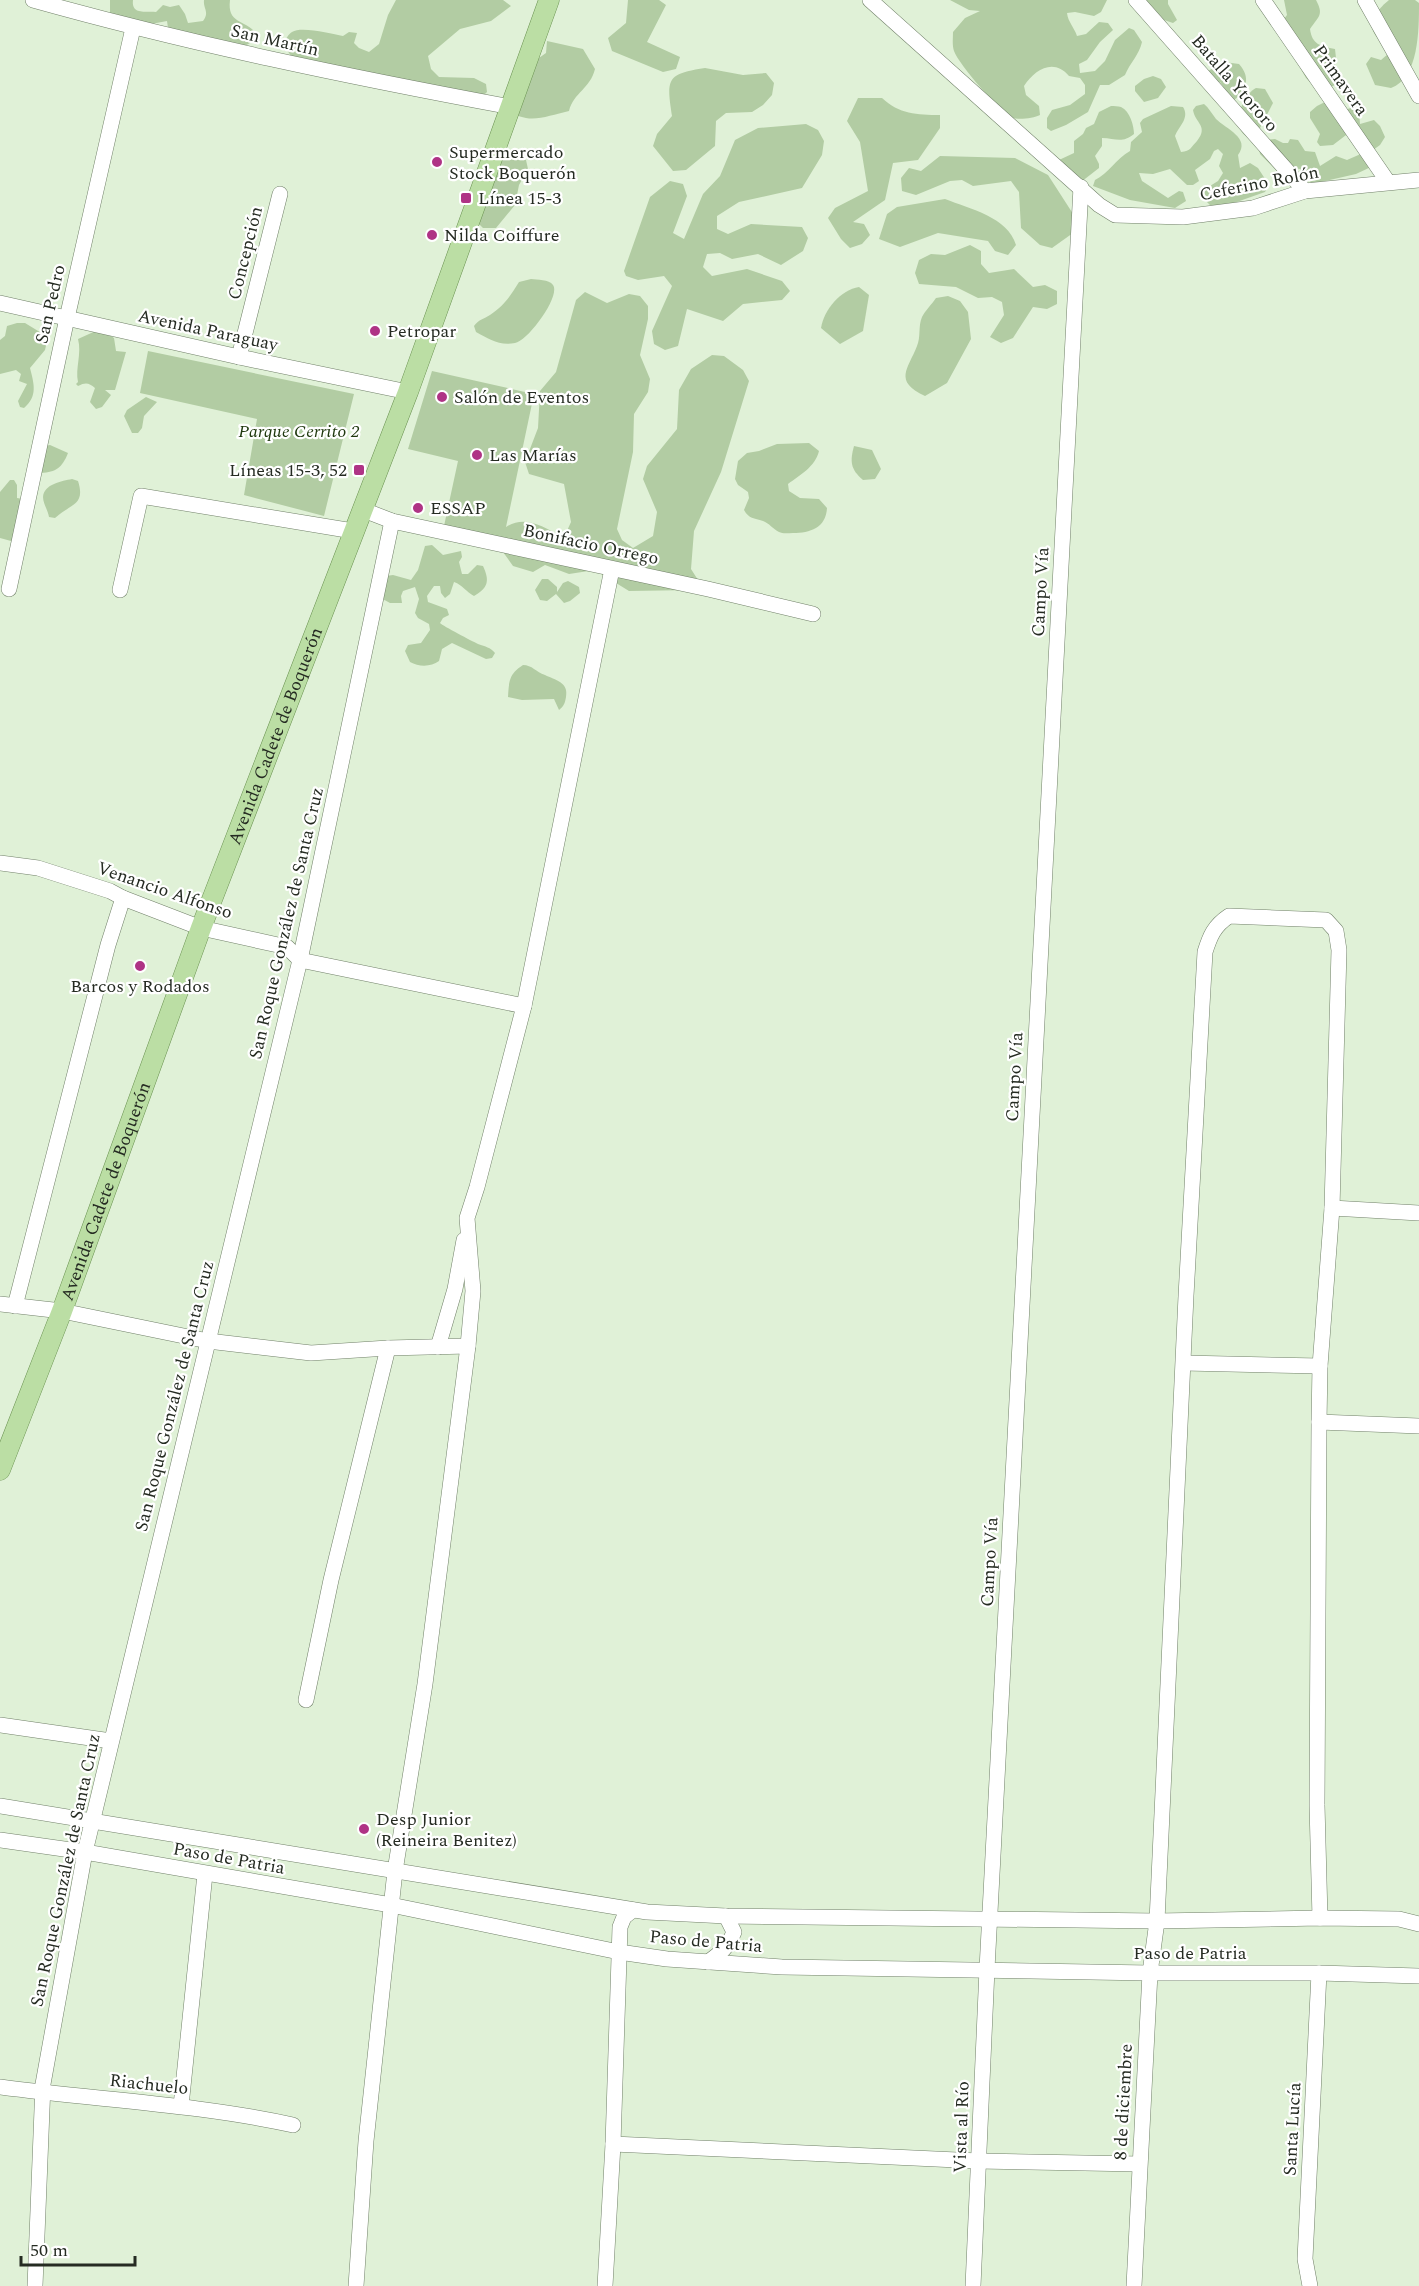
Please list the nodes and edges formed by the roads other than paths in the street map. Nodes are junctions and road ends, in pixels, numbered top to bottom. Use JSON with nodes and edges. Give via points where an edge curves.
{"nodes":[{"id":1,"x":33,"y":0,"type":"edge"},
{"id":2,"x":549,"y":0,"type":"edge"},
{"id":3,"x":870,"y":0,"type":"edge"},
{"id":4,"x":1136,"y":0,"type":"edge"},
{"id":5,"x":1263,"y":0,"type":"edge"},
{"id":6,"x":1365,"y":0,"type":"edge"},
{"id":7,"x":133,"y":28,"type":"junction"},
{"id":8,"x":1419,"y":96,"type":"edge"},
{"id":9,"x":511,"y":107,"type":"junction"},
{"id":10,"x":1419,"y":180,"type":"edge"},
{"id":11,"x":1388,"y":182,"type":"junction"},
{"id":12,"x":1081,"y":187,"type":"junction"},
{"id":13,"x":1305,"y":191,"type":"junction"},
{"id":14,"x":280,"y":194,"type":"dead end"},
{"id":15,"x":0,"y":303,"type":"edge"},
{"id":16,"x":67,"y":318,"type":"junction"},
{"id":17,"x":239,"y":357,"type":"junction"},
{"id":18,"x":408,"y":392,"type":"junction"},
{"id":19,"x":361,"y":509,"type":"junction"},
{"id":20,"x":392,"y":521,"type":"junction"},
{"id":21,"x":353,"y":531,"type":"junction"},
{"id":22,"x":612,"y":569,"type":"junction"},
{"id":23,"x":9,"y":589,"type":"dead end"},
{"id":24,"x":120,"y":590,"type":"dead end"},
{"id":25,"x":813,"y":614,"type":"dead end"},
{"id":26,"x":0,"y":863,"type":"edge"},
{"id":27,"x":123,"y":898,"type":"junction"},
{"id":28,"x":201,"y":928,"type":"junction"},
{"id":29,"x":300,"y":960,"type":"junction"},
{"id":30,"x":524,"y":1006,"type":"junction"},
{"id":31,"x":1332,"y":1208,"type":"junction"},
{"id":32,"x":1419,"y":1213,"type":"edge"},
{"id":33,"x":467,"y":1222,"type":"junction"},
{"id":34,"x":7,"y":1305,"type":"edge"},
{"id":35,"x":62,"y":1311,"type":"junction"},
{"id":36,"x":208,"y":1341,"type":"junction"},
{"id":37,"x":468,"y":1346,"type":"junction"},
{"id":38,"x":438,"y":1347,"type":"junction"},
{"id":39,"x":388,"y":1348,"type":"junction"},
{"id":40,"x":1184,"y":1363,"type":"junction"},
{"id":41,"x":1320,"y":1366,"type":"junction"},
{"id":42,"x":1318,"y":1422,"type":"junction"},
{"id":43,"x":1419,"y":1426,"type":"edge"},
{"id":44,"x":0,"y":1470,"type":"edge"},
{"id":45,"x":306,"y":1700,"type":"dead end"},
{"id":46,"x":0,"y":1725,"type":"edge"},
{"id":47,"x":111,"y":1741,"type":"junction"},
{"id":48,"x":0,"y":1806,"type":"edge"},
{"id":49,"x":92,"y":1822,"type":"junction"},
{"id":50,"x":0,"y":1840,"type":"edge"},
{"id":51,"x":85,"y":1852,"type":"junction"},
{"id":52,"x":395,"y":1871,"type":"junction"},
{"id":53,"x":206,"y":1874,"type":"junction"},
{"id":54,"x":392,"y":1905,"type":"junction"},
{"id":55,"x":633,"y":1910,"type":"junction"},
{"id":56,"x":726,"y":1916,"type":"junction"},
{"id":57,"x":1320,"y":1918,"type":"junction"},
{"id":58,"x":989,"y":1919,"type":"junction"},
{"id":59,"x":1157,"y":1921,"type":"junction"},
{"id":60,"x":1419,"y":1924,"type":"edge"},
{"id":61,"x":619,"y":1952,"type":"junction"},
{"id":62,"x":708,"y":1962,"type":"junction"},
{"id":63,"x":987,"y":1970,"type":"junction"},
{"id":64,"x":1150,"y":1973,"type":"junction"},
{"id":65,"x":1319,"y":1973,"type":"junction"},
{"id":66,"x":1419,"y":1976,"type":"edge"},
{"id":67,"x":0,"y":2087,"type":"edge"},
{"id":68,"x":42,"y":2093,"type":"junction"},
{"id":69,"x":181,"y":2106,"type":"junction"},
{"id":70,"x":293,"y":2125,"type":"dead end"},
{"id":71,"x":613,"y":2144,"type":"junction"},
{"id":72,"x":979,"y":2161,"type":"junction"},
{"id":73,"x":1139,"y":2164,"type":"junction"},
{"id":74,"x":35,"y":2286,"type":"edge"},
{"id":75,"x":356,"y":2286,"type":"edge"},
{"id":76,"x":604,"y":2286,"type":"edge"},
{"id":77,"x":973,"y":2286,"type":"edge"},
{"id":78,"x":1134,"y":2286,"type":"edge"},
{"id":79,"x":1310,"y":2286,"type":"edge"}],
"edges":[{"from":1,"to":7,"type":"street","name":"San Martín"},
{"from":2,"to":9,"type":"main road","name":"Avenida Cadete de Boquerón"},
{"from":3,"to":12,"type":"street","name":"Ceferino Rolón"},
{"from":4,"to":13,"type":"street","name":"Batalla Ytororo"},
{"from":5,"to":11,"type":"street","name":"Primavera"},
{"from":6,"to":8,"type":"street"},
{"from":7,"to":9,"type":"street","name":"San Martín","via":[[352,77]]},
{"from":7,"to":16,"type":"street","name":"San Pedro"},
{"from":9,"to":18,"type":"main road","name":"Avenida Cadete de Boquerón"},
{"from":10,"to":11,"type":"street","name":"Ceferino Rolón"},
{"from":11,"to":13,"type":"street","name":"Ceferino Rolón"},
{"from":12,"to":13,"type":"street","name":"Ceferino Rolón","via":[[1114,216],[1183,217],[1253,208]]},
{"from":12,"to":58,"type":"street","name":"Campo Vía"},
{"from":14,"to":17,"type":"street","name":"Concepción"},
{"from":15,"to":16,"type":"street","name":"Avenida Paraguay"},
{"from":16,"to":17,"type":"street","name":"Avenida Paraguay"},
{"from":16,"to":23,"type":"street","name":"San Pedro"},
{"from":17,"to":18,"type":"street","name":"Avenida Paraguay"},
{"from":18,"to":19,"type":"main road","name":"Avenida Cadete de Boquerón"},
{"from":19,"to":20,"type":"street","name":"Bonifacio Orrego"},
{"from":19,"to":21,"type":"main road","name":"Avenida Cadete de Boquerón"},
{"from":20,"to":22,"type":"street","name":"Bonifacio Orrego"},
{"from":20,"to":29,"type":"street","name":"San Roque González de Santa Cruz"},
{"from":21,"to":24,"type":"street","via":[[141,496]]},
{"from":21,"to":28,"type":"main road","name":"Avenida Cadete de Boquerón"},
{"from":22,"to":25,"type":"street","name":"Bonifacio Orrego"},
{"from":22,"to":30,"type":"street"},
{"from":26,"to":27,"type":"street","name":"Venancio Alfonso","via":[[38,868]]},
{"from":27,"to":28,"type":"street","name":"Venancio Alfonso"},
{"from":27,"to":34,"type":"street"},
{"from":28,"to":29,"type":"street","name":"Venancio Alfonso","via":[[287,947]]},
{"from":28,"to":35,"type":"main road","name":"Avenida Cadete de Boquerón"},
{"from":29,"to":30,"type":"street","name":"Venancio Alfonso"},
{"from":29,"to":36,"type":"street","name":"San Roque González de Santa Cruz"},
{"from":30,"to":33,"type":"street"},
{"from":31,"to":32,"type":"street"},
{"from":31,"to":40,"type":"street","name":"8 de diciembre","via":[[1340,950],[1336,931],[1326,920],[1229,916],[1211,933],[1206,952]]},
{"from":31,"to":41,"type":"street","name":"8 de diciembre"},
{"from":33,"to":37,"type":"street","via":[[473,1291]]},
{"from":33,"to":38,"type":"street","via":[[455,1289]]},
{"from":34,"to":35,"type":"street"},
{"from":35,"to":36,"type":"street"},
{"from":35,"to":44,"type":"main road","name":"Avenida Cadete de Boquerón"},
{"from":36,"to":39,"type":"street","via":[[311,1353]]},
{"from":36,"to":47,"type":"street","name":"San Roque González de Santa Cruz"},
{"from":37,"to":38,"type":"street"},
{"from":37,"to":52,"type":"street","via":[[425,1684]]},
{"from":38,"to":39,"type":"street"},
{"from":39,"to":45,"type":"street"},
{"from":40,"to":41,"type":"street"},
{"from":40,"to":59,"type":"street","name":"8 de diciembre"},
{"from":41,"to":42,"type":"street","name":"8 de diciembre"},
{"from":42,"to":43,"type":"street"},
{"from":42,"to":57,"type":"street","name":"8 de diciembre"},
{"from":46,"to":47,"type":"street"},
{"from":47,"to":49,"type":"street","name":"San Roque González de Santa Cruz"},
{"from":48,"to":49,"type":"street","name":"Paso de Patria"},
{"from":49,"to":51,"type":"street","name":"San Roque González de Santa Cruz"},
{"from":49,"to":52,"type":"street","name":"Paso de Patria"},
{"from":50,"to":51,"type":"street","name":"Paso de Patria"},
{"from":51,"to":53,"type":"street","name":"Paso de Patria"},
{"from":51,"to":68,"type":"street","name":"San Roque González de Santa Cruz"},
{"from":52,"to":54,"type":"street"},
{"from":52,"to":55,"type":"street","name":"Paso de Patria"},
{"from":53,"to":54,"type":"street","name":"Paso de Patria"},
{"from":53,"to":69,"type":"street"},
{"from":54,"to":61,"type":"street","name":"Paso de Patria"},
{"from":54,"to":75,"type":"street","via":[[366,2141]]},
{"from":55,"to":56,"type":"street","name":"Paso de Patria"},
{"from":55,"to":61,"type":"street","via":[[620,1927]]},
{"from":56,"to":58,"type":"street","name":"Paso de Patria"},
{"from":56,"to":62,"type":"street","via":[[734,1932],[724,1951]]},
{"from":57,"to":59,"type":"street","name":"Paso de Patria"},
{"from":57,"to":60,"type":"street","name":"Paso de Patria","via":[[1400,1919]]},
{"from":58,"to":59,"type":"street","name":"Paso de Patria"},
{"from":58,"to":63,"type":"street","name":"Campo Vía"},
{"from":59,"to":64,"type":"street","name":"8 de diciembre"},
{"from":61,"to":62,"type":"street","name":"Paso de Patria"},
{"from":61,"to":71,"type":"street"},
{"from":62,"to":63,"type":"street","name":"Paso de Patria","via":[[782,1968]]},
{"from":63,"to":64,"type":"street","name":"Paso de Patria"},
{"from":63,"to":72,"type":"street","name":"Vista al Río"},
{"from":64,"to":65,"type":"street","name":"Paso de Patria"},
{"from":64,"to":73,"type":"street","name":"8 de diciembre"},
{"from":65,"to":66,"type":"street","name":"Paso de Patria"},
{"from":65,"to":79,"type":"street","name":"Santa Lucía","via":[[1305,2259]]},
{"from":67,"to":68,"type":"street","name":"Riachuelo"},
{"from":68,"to":69,"type":"street","name":"Riachuelo"},
{"from":68,"to":74,"type":"street","name":"San Roque González de Santa Cruz"},
{"from":69,"to":70,"type":"street","name":"Riachuelo"},
{"from":71,"to":72,"type":"street"},
{"from":71,"to":76,"type":"street"},
{"from":72,"to":73,"type":"street"},
{"from":72,"to":77,"type":"street","name":"Vista al Río"},
{"from":73,"to":78,"type":"street","name":"8 de diciembre"}]}
